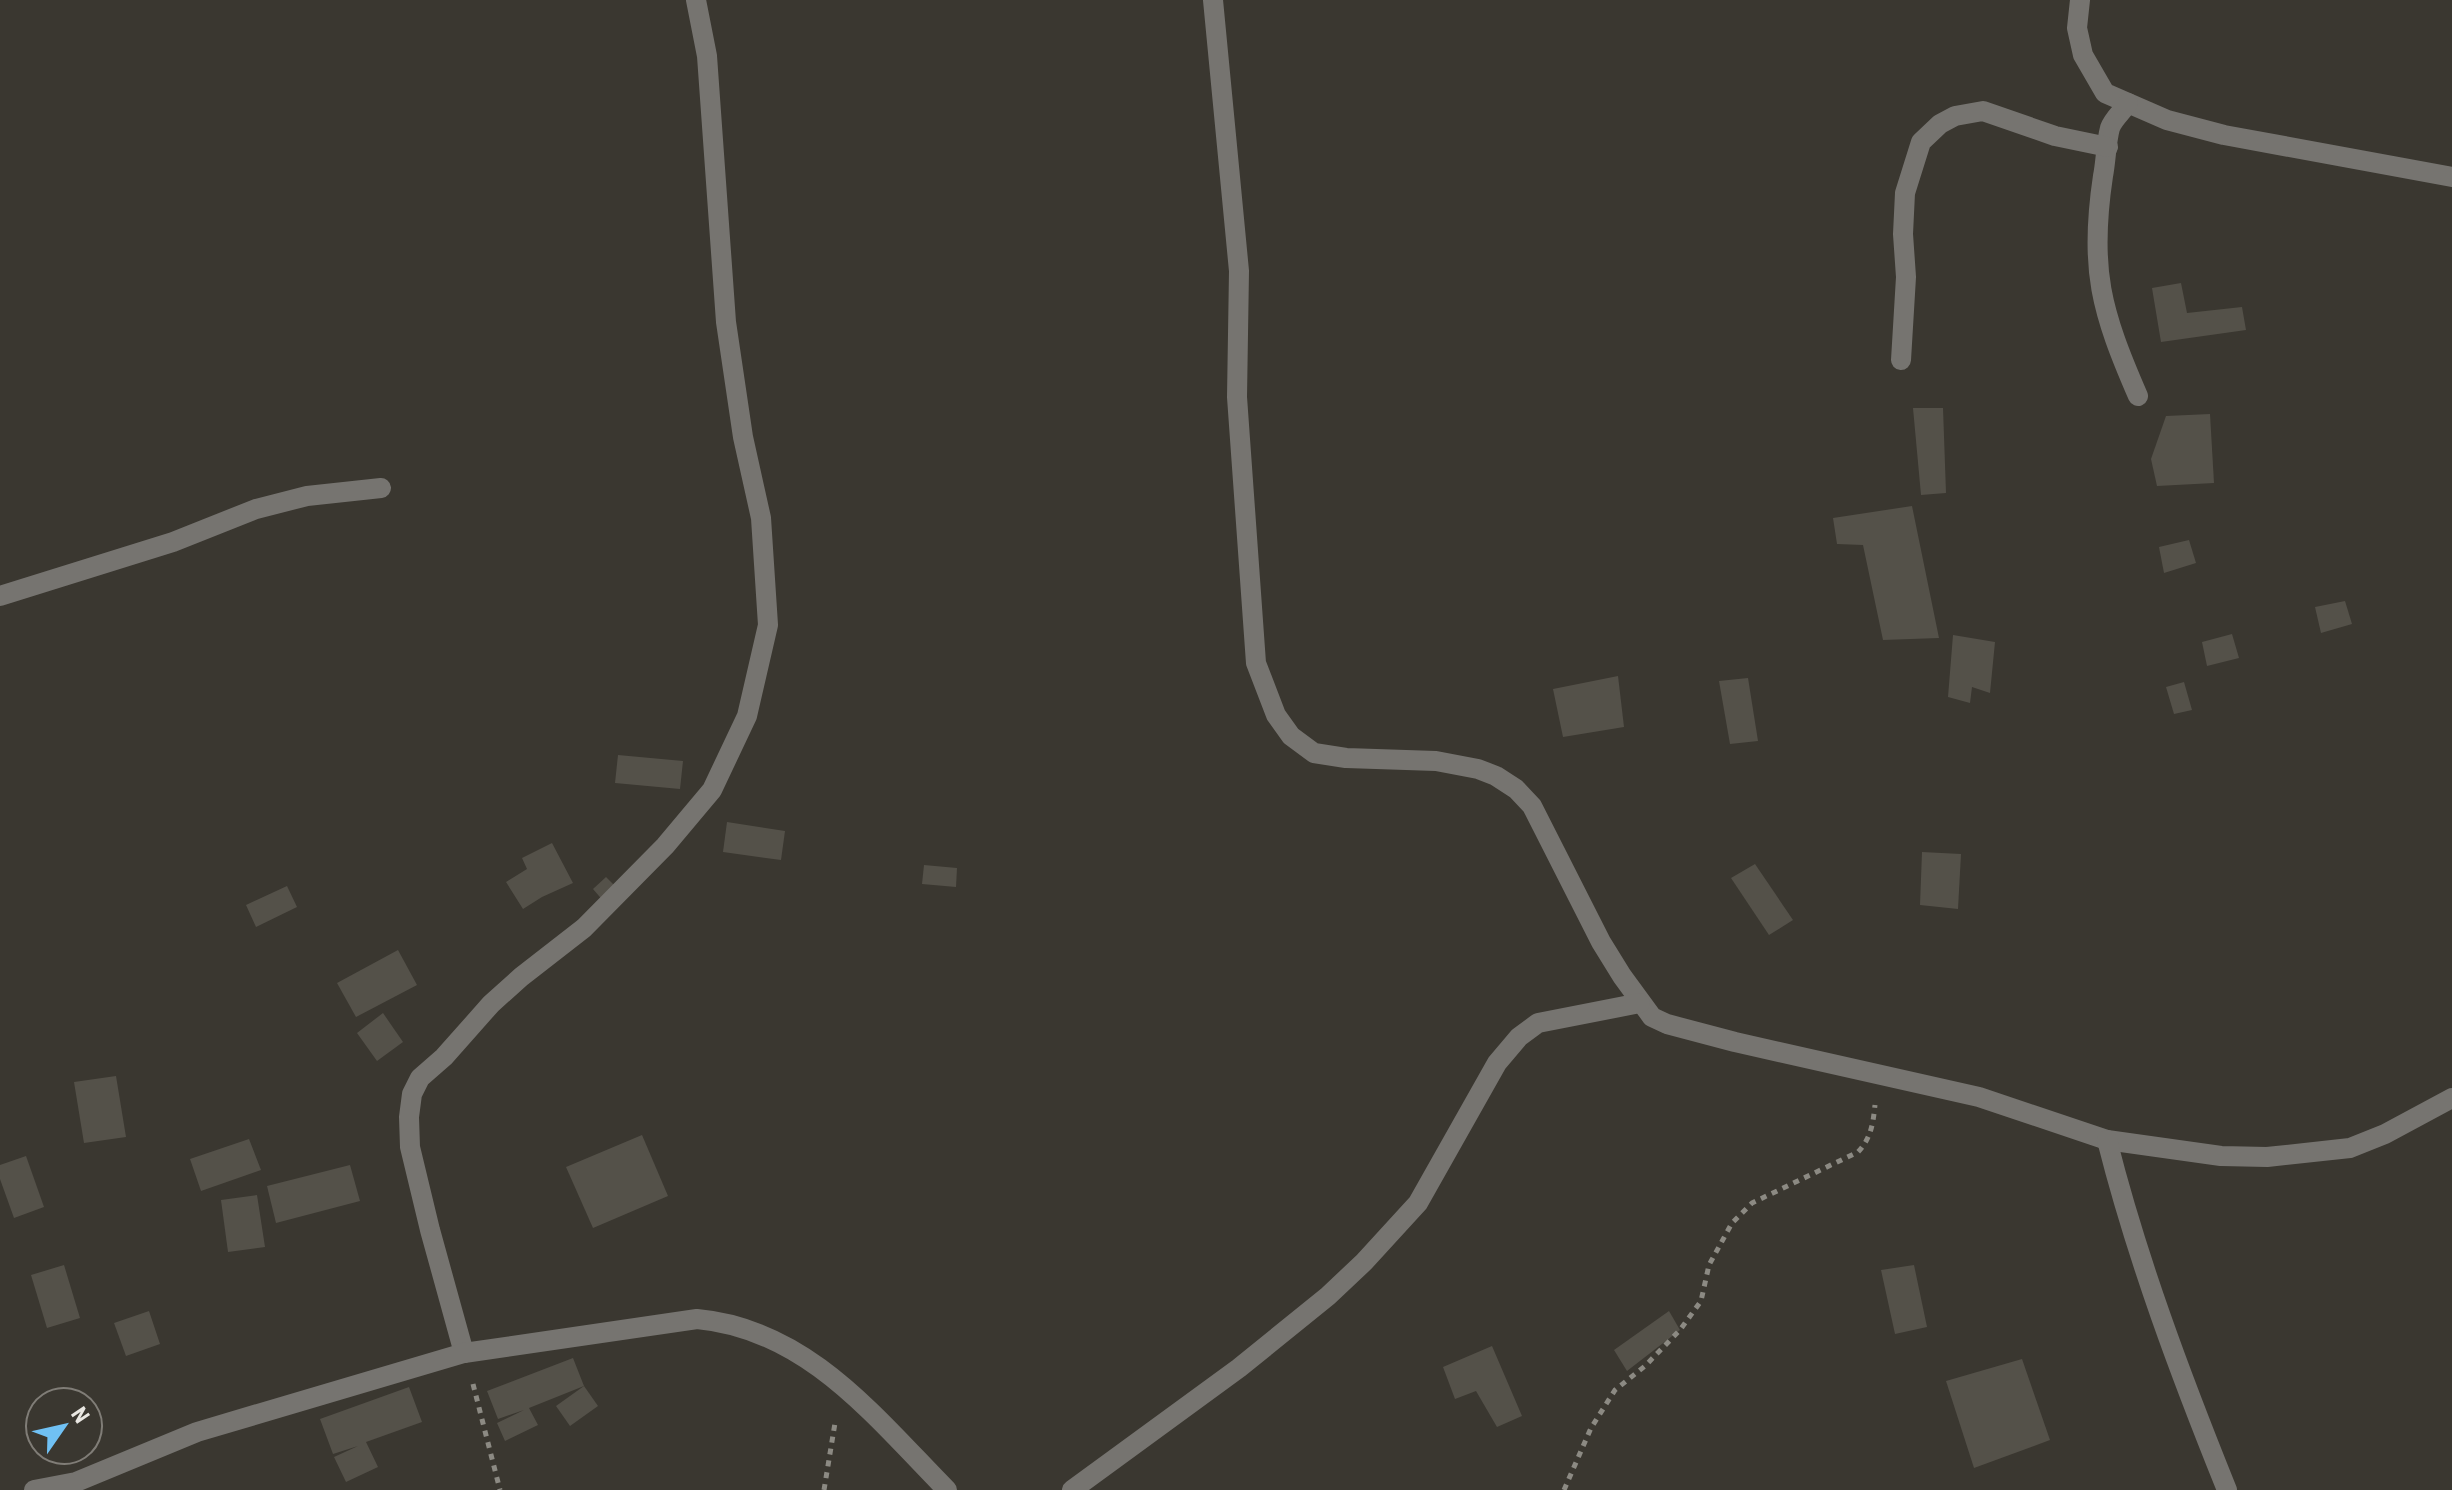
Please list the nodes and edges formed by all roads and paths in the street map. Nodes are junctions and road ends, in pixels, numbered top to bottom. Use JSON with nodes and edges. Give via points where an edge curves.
{"nodes":[{"id":1,"x":696,"y":0,"type":"edge"},
{"id":2,"x":1213,"y":0,"type":"edge"},
{"id":3,"x":2080,"y":0,"type":"edge"},
{"id":4,"x":2128,"y":103,"type":"junction"},
{"id":5,"x":2108,"y":147,"type":"junction"},
{"id":6,"x":2452,"y":177,"type":"edge"},
{"id":7,"x":1901,"y":360,"type":"dead end"},
{"id":8,"x":2138,"y":396,"type":"dead end"},
{"id":9,"x":381,"y":488,"type":"dead end"},
{"id":10,"x":0,"y":596,"type":"edge"},
{"id":11,"x":1640,"y":1003,"type":"junction"},
{"id":12,"x":1889,"y":1078,"type":"junction"},
{"id":13,"x":2452,"y":1098,"type":"edge"},
{"id":14,"x":2107,"y":1140,"type":"junction"},
{"id":15,"x":464,"y":1353,"type":"junction"},
{"id":16,"x":841,"y":1382,"type":"junction"},
{"id":17,"x":34,"y":1490,"type":"edge"},
{"id":18,"x":500,"y":1490,"type":"edge"},
{"id":19,"x":824,"y":1490,"type":"edge"},
{"id":20,"x":947,"y":1490,"type":"edge"},
{"id":21,"x":1072,"y":1490,"type":"edge"},
{"id":22,"x":1564,"y":1490,"type":"edge"},
{"id":23,"x":2227,"y":1490,"type":"edge"}],
"edges":[{"from":1,"to":15,"type":"street","via":[[707,56],[726,322],[761,518],[768,625],[747,716],[712,790],[584,928],[491,1004],[420,1078],[412,1094],[410,1147]]},
{"from":2,"to":11,"type":"street","via":[[1239,271],[1237,397],[1256,663],[1276,715],[1291,736],[1314,753],[1436,761],[1478,769],[1516,789],[1532,806],[1601,942]]},
{"from":3,"to":4,"type":"street","via":[[2077,28],[2083,55],[2105,93]]},
{"from":4,"to":5,"type":"street","via":[[2111,125]]},
{"from":4,"to":6,"type":"street","via":[[2224,135]]},
{"from":5,"to":7,"type":"street","via":[[2055,136],[1983,111],[1955,116],[1921,142],[1905,193]]},
{"from":5,"to":8,"type":"street","via":[[2096,262],[2113,339]]},
{"from":9,"to":10,"type":"street","via":[[307,496],[256,509],[173,542]]},
{"from":11,"to":12,"type":"street","via":[[1667,1024]]},
{"from":11,"to":21,"type":"street","via":[[1538,1023],[1519,1037],[1497,1063],[1418,1203],[1364,1262],[1239,1368]]},
{"from":12,"to":14,"type":"street","via":[[1979,1097]]},
{"from":12,"to":22,"type":"path","via":[[1875,1103],[1867,1142],[1858,1152],[1752,1203],[1732,1223],[1709,1265],[1701,1301],[1680,1330],[1615,1390],[1591,1428]]},
{"from":13,"to":14,"type":"street","via":[[2385,1134],[2319,1153],[2221,1156]]},
{"from":14,"to":23,"type":"street","via":[[2185,1387]]},
{"from":15,"to":16,"type":"street","via":[[697,1319],[747,1327]]},
{"from":15,"to":17,"type":"street","via":[[197,1432],[76,1482]]},
{"from":15,"to":18,"type":"path"},
{"from":16,"to":19,"type":"path"},
{"from":16,"to":20,"type":"street"}]}
